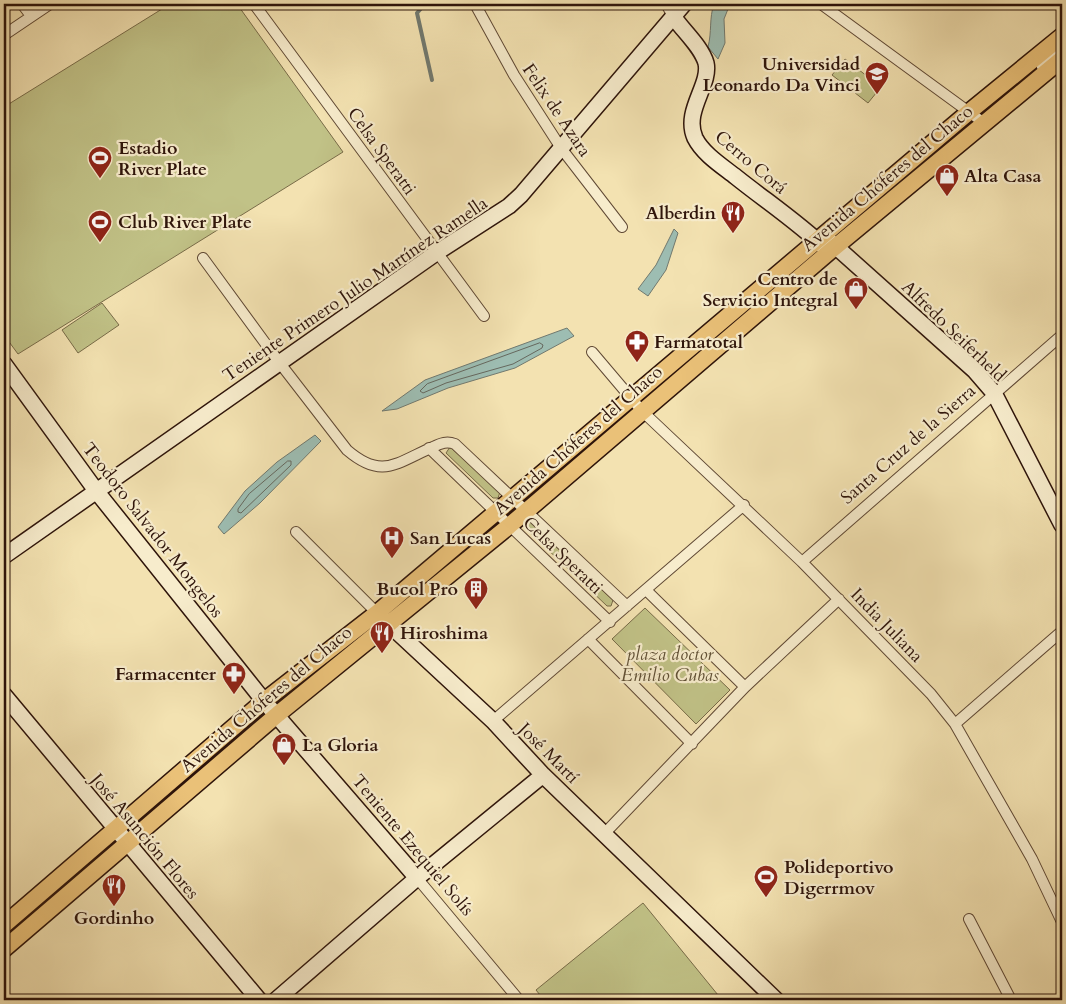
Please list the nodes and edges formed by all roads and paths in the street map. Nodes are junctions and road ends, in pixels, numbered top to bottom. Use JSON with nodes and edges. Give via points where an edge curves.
{"nodes":[{"id":1,"x":22,"y":4,"type":"edge"},
{"id":2,"x":50,"y":4,"type":"edge"},
{"id":3,"x":254,"y":4,"type":"edge"},
{"id":4,"x":475,"y":4,"type":"edge"},
{"id":5,"x":684,"y":4,"type":"edge"},
{"id":6,"x":821,"y":4,"type":"edge"},
{"id":7,"x":669,"y":10,"type":"edge"},
{"id":8,"x":31,"y":16,"type":"junction"},
{"id":9,"x":4,"y":35,"type":"edge"},
{"id":10,"x":1062,"y":36,"type":"edge"},
{"id":11,"x":1062,"y":49,"type":"edge"},
{"id":12,"x":1062,"y":58,"type":"edge"},
{"id":13,"x":1010,"y":102,"type":"junction"},
{"id":14,"x":969,"y":112,"type":"junction"},
{"id":15,"x":984,"y":123,"type":"junction"},
{"id":16,"x":561,"y":148,"type":"junction"},
{"id":17,"x":622,"y":227,"type":"dead end"},
{"id":18,"x":826,"y":244,"type":"junction"},
{"id":19,"x":436,"y":253,"type":"junction"},
{"id":20,"x":203,"y":258,"type":"dead end"},
{"id":21,"x":484,"y":316,"type":"dead end"},
{"id":22,"x":1062,"y":335,"type":"edge"},
{"id":23,"x":592,"y":352,"type":"dead end"},
{"id":24,"x":279,"y":362,"type":"junction"},
{"id":25,"x":4,"y":364,"type":"edge"},
{"id":26,"x":994,"y":393,"type":"junction"},
{"id":27,"x":630,"y":397,"type":"junction"},
{"id":28,"x":642,"y":411,"type":"junction"},
{"id":29,"x":429,"y":448,"type":"junction"},
{"id":30,"x":97,"y":492,"type":"junction"},
{"id":31,"x":512,"y":498,"type":"junction"},
{"id":32,"x":744,"y":505,"type":"junction"},
{"id":33,"x":526,"y":512,"type":"junction"},
{"id":34,"x":496,"y":513,"type":"junction"},
{"id":35,"x":1062,"y":525,"type":"edge"},
{"id":36,"x":509,"y":526,"type":"junction"},
{"id":37,"x":296,"y":532,"type":"dead end"},
{"id":38,"x":4,"y":556,"type":"edge"},
{"id":39,"x":802,"y":562,"type":"junction"},
{"id":40,"x":646,"y":590,"type":"junction"},
{"id":41,"x":839,"y":599,"type":"junction"},
{"id":42,"x":627,"y":606,"type":"junction"},
{"id":43,"x":382,"y":618,"type":"junction"},
{"id":44,"x":610,"y":622,"type":"junction"},
{"id":45,"x":1062,"y":632,"type":"edge"},
{"id":46,"x":588,"y":639,"type":"junction"},
{"id":47,"x":745,"y":687,"type":"junction"},
{"id":48,"x":4,"y":695,"type":"edge"},
{"id":49,"x":264,"y":701,"type":"junction"},
{"id":50,"x":278,"y":714,"type":"junction"},
{"id":51,"x":492,"y":721,"type":"junction"},
{"id":52,"x":955,"y":724,"type":"junction"},
{"id":53,"x":692,"y":744,"type":"junction"},
{"id":54,"x":543,"y":775,"type":"junction"},
{"id":55,"x":114,"y":830,"type":"junction"},
{"id":56,"x":605,"y":833,"type":"junction"},
{"id":57,"x":127,"y":843,"type":"junction"},
{"id":58,"x":417,"y":878,"type":"junction"},
{"id":59,"x":969,"y":919,"type":"dead end"},
{"id":60,"x":1062,"y":922,"type":"edge"},
{"id":61,"x":4,"y":925,"type":"edge"},
{"id":62,"x":4,"y":949,"type":"edge"},
{"id":63,"x":260,"y":1000,"type":"edge"},
{"id":64,"x":276,"y":1000,"type":"edge"},
{"id":65,"x":519,"y":1000,"type":"edge"},
{"id":66,"x":776,"y":1000,"type":"edge"},
{"id":67,"x":1011,"y":1000,"type":"edge"}],
"edges":[{"from":1,"to":8,"type":"street"},
{"from":2,"to":8,"type":"street"},
{"from":3,"to":19,"type":"street","name":"Celsa Speratti"},
{"from":4,"to":16,"type":"street","name":"Felix de Azara","via":[[514,75]]},
{"from":5,"to":7,"type":"street","name":"Teniente Primero Julio Martínez Ramella"},
{"from":6,"to":14,"type":"street"},
{"from":7,"to":16,"type":"street","name":"Teniente Primero Julio Martínez Ramella"},
{"from":7,"to":18,"type":"street","name":"Cerro Corá","via":[[706,65],[693,114],[695,138],[716,161]]},
{"from":8,"to":9,"type":"street"},
{"from":10,"to":14,"type":"main road","name":"Avenida Chóferes del Chaco"},
{"from":11,"to":13,"type":"street","via":[[1021,84]]},
{"from":12,"to":13,"type":"main road","name":"Avenida Chóferes del Chaco"},
{"from":13,"to":15,"type":"main road","name":"Avenida Chóferes del Chaco"},
{"from":14,"to":15,"type":"street"},
{"from":14,"to":18,"type":"main road","name":"Avenida Chóferes del Chaco"},
{"from":15,"to":18,"type":"main road","name":"Avenida Chóferes del Chaco"},
{"from":16,"to":17,"type":"street","name":"Felix de Azara"},
{"from":16,"to":19,"type":"street","name":"Teniente Primero Julio Martínez Ramella","via":[[509,206]]},
{"from":18,"to":26,"type":"street","name":"Alfredo Seiferheld","via":[[975,371]]},
{"from":18,"to":27,"type":"main road","name":"Avenida Chóferes del Chaco"},
{"from":18,"to":28,"type":"main road","name":"Avenida Chóferes del Chaco"},
{"from":19,"to":21,"type":"street","name":"Celsa Speratti"},
{"from":19,"to":24,"type":"street","name":"Teniente Primero Julio Martínez Ramella"},
{"from":20,"to":24,"type":"street"},
{"from":22,"to":26,"type":"street","name":"Santa Cruz de la Sierra"},
{"from":23,"to":27,"type":"street"},
{"from":24,"to":29,"type":"street","via":[[347,450],[362,462],[374,467],[392,465]]},
{"from":24,"to":30,"type":"street","name":"Teniente Primero Julio Martínez Ramella"},
{"from":25,"to":30,"type":"street","name":"Teodoro Salvador Mongelos"},
{"from":26,"to":35,"type":"street","name":"Alfredo Seiferheld"},
{"from":26,"to":39,"type":"street","name":"Santa Cruz de la Sierra"},
{"from":27,"to":28,"type":"street","name":"India Juliana"},
{"from":27,"to":31,"type":"main road","name":"Avenida Chóferes del Chaco"},
{"from":28,"to":32,"type":"street","name":"India Juliana"},
{"from":28,"to":33,"type":"main road","name":"Avenida Chóferes del Chaco"},
{"from":29,"to":31,"type":"street","name":"Celsa Speratti","via":[[449,442],[455,444]]},
{"from":29,"to":34,"type":"street","name":"Celsa Speratti"},
{"from":30,"to":38,"type":"street","name":"Teniente Primero Julio Martínez Ramella"},
{"from":30,"to":49,"type":"street","name":"Teodoro Salvador Mongelos"},
{"from":31,"to":33,"type":"street","name":"Celsa Speratti"},
{"from":31,"to":34,"type":"main road","name":"Avenida Chóferes del Chaco"},
{"from":32,"to":39,"type":"street","name":"India Juliana"},
{"from":32,"to":40,"type":"street"},
{"from":33,"to":36,"type":"main road","name":"Avenida Chóferes del Chaco"},
{"from":33,"to":42,"type":"street","name":"Celsa Speratti"},
{"from":34,"to":36,"type":"street","name":"Celsa Speratti"},
{"from":34,"to":43,"type":"main road","name":"Avenida Chóferes del Chaco"},
{"from":36,"to":43,"type":"main road","name":"Avenida Chóferes del Chaco"},
{"from":36,"to":44,"type":"street","name":"Celsa Speratti"},
{"from":37,"to":43,"type":"street","name":"José Martí"},
{"from":39,"to":41,"type":"street","name":"India Juliana"},
{"from":40,"to":42,"type":"street"},
{"from":40,"to":47,"type":"street"},
{"from":41,"to":47,"type":"street"},
{"from":41,"to":52,"type":"street","name":"India Juliana","via":[[931,694]]},
{"from":42,"to":44,"type":"street"},
{"from":43,"to":49,"type":"main road","name":"Avenida Chóferes del Chaco"},
{"from":43,"to":50,"type":"main road","name":"Avenida Chóferes del Chaco"},
{"from":43,"to":51,"type":"street","name":"José Martí"},
{"from":44,"to":46,"type":"street"},
{"from":45,"to":52,"type":"street"},
{"from":46,"to":51,"type":"street"},
{"from":46,"to":53,"type":"street"},
{"from":47,"to":53,"type":"street"},
{"from":48,"to":55,"type":"street","name":"José Asunción Flores"},
{"from":49,"to":50,"type":"street","name":"Teodoro Salvador Mongelos"},
{"from":49,"to":55,"type":"main road","name":"Avenida Chóferes del Chaco"},
{"from":50,"to":57,"type":"main road","name":"Avenida Chóferes del Chaco"},
{"from":50,"to":58,"type":"street","name":"Teniente Ezequiel Solís"},
{"from":51,"to":54,"type":"street","name":"José Martí"},
{"from":52,"to":60,"type":"street","name":"India Juliana","via":[[1032,859]]},
{"from":53,"to":56,"type":"street"},
{"from":54,"to":56,"type":"street","name":"José Martí"},
{"from":54,"to":58,"type":"street"},
{"from":55,"to":57,"type":"street","name":"José Asunción Flores"},
{"from":55,"to":61,"type":"main road","name":"Avenida Chóferes del Chaco"},
{"from":56,"to":66,"type":"street","name":"José Martí"},
{"from":57,"to":62,"type":"main road","name":"Avenida Chóferes del Chaco"},
{"from":57,"to":63,"type":"street","name":"José Asunción Flores"},
{"from":58,"to":64,"type":"street"},
{"from":58,"to":65,"type":"street","name":"Teniente Ezequiel Solís"},
{"from":59,"to":67,"type":"street"}]}
